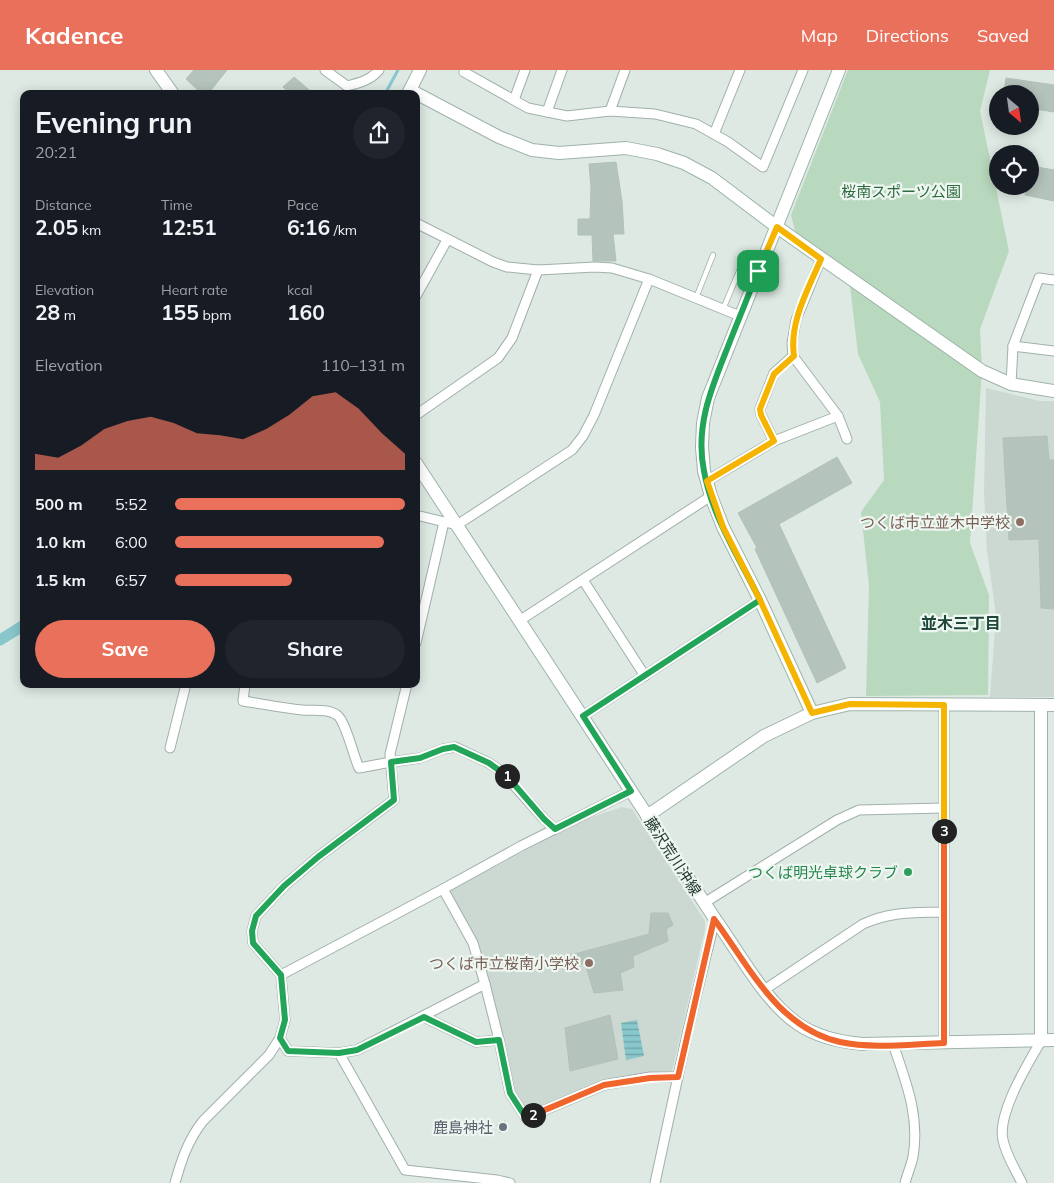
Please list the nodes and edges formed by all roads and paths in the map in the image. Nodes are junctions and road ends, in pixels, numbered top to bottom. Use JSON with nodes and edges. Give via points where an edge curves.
{"nodes":[{"id":1,"x":156,"y":70,"type":"edge"},
{"id":2,"x":325,"y":70,"type":"edge"},
{"id":3,"x":379,"y":70,"type":"edge"},
{"id":4,"x":420,"y":70,"type":"edge"},
{"id":5,"x":465,"y":70,"type":"edge"},
{"id":6,"x":525,"y":70,"type":"edge"},
{"id":7,"x":562,"y":70,"type":"edge"},
{"id":8,"x":625,"y":70,"type":"edge"},
{"id":9,"x":740,"y":70,"type":"edge"},
{"id":10,"x":803,"y":70,"type":"edge"},
{"id":11,"x":835,"y":71,"type":"edge"},
{"id":12,"x":169,"y":90,"type":"edge"},
{"id":13,"x":410,"y":90,"type":"edge"},
{"id":14,"x":420,"y":98,"type":"edge"},
{"id":15,"x":514,"y":100,"type":"junction"},
{"id":16,"x":610,"y":110,"type":"junction"},
{"id":17,"x":547,"y":112,"type":"junction"},
{"id":18,"x":714,"y":134,"type":"junction"},
{"id":19,"x":420,"y":225,"type":"edge"},
{"id":20,"x":777,"y":227,"type":"junction"},
{"id":21,"x":447,"y":240,"type":"junction"},
{"id":22,"x":713,"y":255,"type":"dead end"},
{"id":23,"x":821,"y":259,"type":"junction"},
{"id":24,"x":740,"y":269,"type":"dead end"},
{"id":25,"x":538,"y":270,"type":"junction"},
{"id":26,"x":649,"y":279,"type":"junction"},
{"id":27,"x":1054,"y":280,"type":"edge"},
{"id":28,"x":420,"y":289,"type":"edge"},
{"id":29,"x":696,"y":298,"type":"junction"},
{"id":30,"x":724,"y":309,"type":"junction"},
{"id":31,"x":740,"y":316,"type":"junction"},
{"id":32,"x":1013,"y":346,"type":"junction"},
{"id":33,"x":1054,"y":351,"type":"edge"},
{"id":34,"x":794,"y":356,"type":"junction"},
{"id":35,"x":1011,"y":384,"type":"junction"},
{"id":36,"x":1054,"y":391,"type":"edge"},
{"id":37,"x":420,"y":412,"type":"edge"},
{"id":38,"x":838,"y":416,"type":"junction"},
{"id":39,"x":847,"y":439,"type":"dead end"},
{"id":40,"x":774,"y":441,"type":"junction"},
{"id":41,"x":420,"y":470,"type":"edge"},
{"id":42,"x":707,"y":481,"type":"junction"},
{"id":43,"x":711,"y":496,"type":"junction"},
{"id":44,"x":420,"y":516,"type":"edge"},
{"id":45,"x":450,"y":523,"type":"junction"},
{"id":46,"x":583,"y":580,"type":"junction"},
{"id":47,"x":760,"y":600,"type":"junction"},
{"id":48,"x":519,"y":621,"type":"junction"},
{"id":49,"x":420,"y":628,"type":"edge"},
{"id":50,"x":645,"y":676,"type":"junction"},
{"id":51,"x":185,"y":688,"type":"edge"},
{"id":52,"x":245,"y":688,"type":"edge"},
{"id":53,"x":406,"y":688,"type":"edge"},
{"id":54,"x":944,"y":705,"type":"junction"},
{"id":55,"x":1040,"y":705,"type":"junction"},
{"id":56,"x":1054,"y":705,"type":"edge"},
{"id":57,"x":812,"y":713,"type":"junction"},
{"id":58,"x":583,"y":716,"type":"junction"},
{"id":59,"x":170,"y":748,"type":"dead end"},
{"id":60,"x":391,"y":762,"type":"junction"},
{"id":61,"x":631,"y":791,"type":"junction"},
{"id":62,"x":944,"y":808,"type":"junction"},
{"id":63,"x":647,"y":816,"type":"junction"},
{"id":64,"x":555,"y":829,"type":"junction"},
{"id":65,"x":443,"y":889,"type":"junction"},
{"id":66,"x":704,"y":904,"type":"junction"},
{"id":67,"x":944,"y":912,"type":"junction"},
{"id":68,"x":714,"y":919,"type":"junction"},
{"id":69,"x":281,"y":975,"type":"junction"},
{"id":70,"x":485,"y":984,"type":"junction"},
{"id":71,"x":764,"y":990,"type":"junction"},
{"id":72,"x":424,"y":1017,"type":"junction"},
{"id":73,"x":280,"y":1038,"type":"junction"},
{"id":74,"x":499,"y":1040,"type":"junction"},
{"id":75,"x":1054,"y":1040,"type":"edge"},
{"id":76,"x":1041,"y":1041,"type":"junction"},
{"id":77,"x":944,"y":1043,"type":"junction"},
{"id":78,"x":893,"y":1044,"type":"junction"},
{"id":79,"x":339,"y":1053,"type":"junction"},
{"id":80,"x":678,"y":1077,"type":"junction"},
{"id":81,"x":175,"y":1183,"type":"edge"},
{"id":82,"x":510,"y":1183,"type":"edge"},
{"id":83,"x":655,"y":1183,"type":"edge"},
{"id":84,"x":905,"y":1183,"type":"edge"},
{"id":85,"x":1022,"y":1183,"type":"edge"}],
"edges":[{"from":1,"to":12,"type":"street"},
{"from":2,"to":3,"type":"street","via":[[347,86],[362,82]]},
{"from":4,"to":13,"type":"street"},
{"from":5,"to":15,"type":"street"},
{"from":6,"to":15,"type":"street"},
{"from":7,"to":17,"type":"street"},
{"from":8,"to":16,"type":"street"},
{"from":9,"to":18,"type":"street"},
{"from":10,"to":18,"type":"street","via":[[763,166]]},
{"from":11,"to":20,"type":"street"},
{"from":14,"to":20,"type":"street","via":[[532,150],[558,153],[626,148],[684,163],[712,178]]},
{"from":15,"to":17,"type":"street","via":[[528,108]]},
{"from":16,"to":17,"type":"street","via":[[568,116]]},
{"from":16,"to":18,"type":"street","via":[[655,114],[696,124]]},
{"from":19,"to":21,"type":"street"},
{"from":20,"to":23,"type":"street"},
{"from":20,"to":31,"type":"street"},
{"from":21,"to":25,"type":"street","via":[[507,268]]},
{"from":21,"to":28,"type":"street"},
{"from":22,"to":29,"type":"lane"},
{"from":23,"to":34,"type":"street","via":[[796,320],[792,344]]},
{"from":23,"to":35,"type":"street","via":[[982,371]]},
{"from":24,"to":30,"type":"lane"},
{"from":25,"to":26,"type":"street","via":[[612,268]]},
{"from":25,"to":37,"type":"street","via":[[512,338],[498,358]]},
{"from":26,"to":29,"type":"street"},
{"from":26,"to":45,"type":"street","via":[[594,415],[572,450]]},
{"from":27,"to":32,"type":"street","via":[[1039,278]]},
{"from":29,"to":30,"type":"street"},
{"from":30,"to":31,"type":"street"},
{"from":31,"to":42,"type":"street","via":[[704,415],[702,447]]},
{"from":32,"to":33,"type":"street"},
{"from":32,"to":35,"type":"street"},
{"from":34,"to":38,"type":"street"},
{"from":34,"to":40,"type":"street","via":[[774,374],[760,409]]},
{"from":35,"to":36,"type":"street"},
{"from":38,"to":39,"type":"street"},
{"from":38,"to":40,"type":"street"},
{"from":40,"to":42,"type":"street"},
{"from":41,"to":45,"type":"street","name":"藤沢荒川沖線"},
{"from":42,"to":43,"type":"street"},
{"from":43,"to":46,"type":"street"},
{"from":43,"to":47,"type":"street"},
{"from":44,"to":45,"type":"street"},
{"from":45,"to":48,"type":"street","name":"藤沢荒川沖線"},
{"from":45,"to":49,"type":"street"},
{"from":46,"to":48,"type":"street"},
{"from":46,"to":50,"type":"street"},
{"from":47,"to":50,"type":"street"},
{"from":47,"to":57,"type":"street"},
{"from":48,"to":58,"type":"street","name":"藤沢荒川沖線"},
{"from":50,"to":58,"type":"street"},
{"from":51,"to":59,"type":"street"},
{"from":52,"to":60,"type":"street","via":[[244,701],[302,710],[326,710],[337,715],[346,727],[349,745],[359,768]]},
{"from":53,"to":60,"type":"street","via":[[390,754]]},
{"from":54,"to":55,"type":"street"},
{"from":54,"to":57,"type":"street","via":[[850,704]]},
{"from":54,"to":62,"type":"street"},
{"from":55,"to":56,"type":"street"},
{"from":55,"to":76,"type":"street"},
{"from":57,"to":63,"type":"street","via":[[764,736]]},
{"from":58,"to":61,"type":"street","name":"藤沢荒川沖線"},
{"from":60,"to":64,"type":"street","via":[[420,758],[454,747],[502,772]]},
{"from":60,"to":69,"type":"street","via":[[394,800],[318,857],[256,916],[253,943]]},
{"from":61,"to":63,"type":"street","name":"藤沢荒川沖線"},
{"from":61,"to":64,"type":"street"},
{"from":62,"to":66,"type":"street","via":[[860,810],[837,820]]},
{"from":62,"to":67,"type":"street"},
{"from":63,"to":66,"type":"street","name":"藤沢荒川沖線"},
{"from":64,"to":65,"type":"street"},
{"from":65,"to":69,"type":"street"},
{"from":65,"to":70,"type":"street","via":[[473,943]]},
{"from":66,"to":68,"type":"street","name":"藤沢荒川沖線"},
{"from":67,"to":71,"type":"street","via":[[896,913],[876,918]]},
{"from":67,"to":77,"type":"street"},
{"from":68,"to":71,"type":"street","name":"藤沢荒川沖線"},
{"from":68,"to":80,"type":"street"},
{"from":69,"to":73,"type":"street","via":[[285,1020]]},
{"from":70,"to":72,"type":"street"},
{"from":70,"to":74,"type":"street"},
{"from":71,"to":78,"type":"street","name":"藤沢荒川沖線","via":[[798,1024],[820,1035],[840,1042]]},
{"from":72,"to":74,"type":"street","via":[[476,1042]]},
{"from":72,"to":79,"type":"street","via":[[357,1050]]},
{"from":73,"to":79,"type":"street","via":[[288,1051]]},
{"from":73,"to":81,"type":"street","via":[[269,1055],[193,1134]]},
{"from":74,"to":80,"type":"street","via":[[510,1093],[526,1118],[604,1085]]},
{"from":75,"to":76,"type":"street","name":"藤沢荒川沖線"},
{"from":76,"to":77,"type":"street","name":"藤沢荒川沖線"},
{"from":76,"to":85,"type":"street","via":[[1004,1116],[1003,1141]]},
{"from":77,"to":78,"type":"street","name":"藤沢荒川沖線"},
{"from":78,"to":84,"type":"street","via":[[911,1096],[915,1123],[913,1158]]},
{"from":79,"to":82,"type":"street","via":[[405,1170]]},
{"from":80,"to":83,"type":"street"}]}
